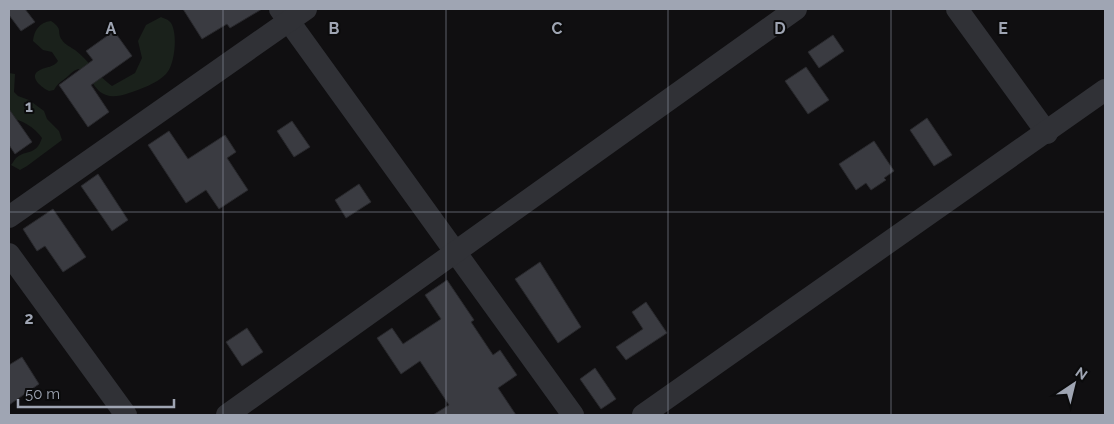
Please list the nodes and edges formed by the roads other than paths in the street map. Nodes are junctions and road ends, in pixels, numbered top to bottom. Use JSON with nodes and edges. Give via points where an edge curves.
{"nodes":[{"id":1,"x":796,"y":9,"type":"edge"},
{"id":2,"x":957,"y":9,"type":"edge"},
{"id":3,"x":292,"y":13,"type":"edge"},
{"id":4,"x":1105,"y":90,"type":"edge"},
{"id":5,"x":1047,"y":133,"type":"junction"},
{"id":6,"x":9,"y":217,"type":"edge"},
{"id":7,"x":455,"y":253,"type":"junction"},
{"id":8,"x":9,"y":254,"type":"edge"},
{"id":9,"x":126,"y":415,"type":"edge"},
{"id":10,"x":227,"y":415,"type":"edge"},
{"id":11,"x":572,"y":415,"type":"edge"},
{"id":12,"x":643,"y":415,"type":"edge"}],
"edges":[{"from":1,"to":7,"type":"street"},
{"from":2,"to":5,"type":"street"},
{"from":3,"to":6,"type":"street"},
{"from":3,"to":7,"type":"street"},
{"from":4,"to":5,"type":"street"},
{"from":5,"to":12,"type":"street"},
{"from":7,"to":10,"type":"street"},
{"from":7,"to":11,"type":"street"},
{"from":8,"to":9,"type":"street"}]}
